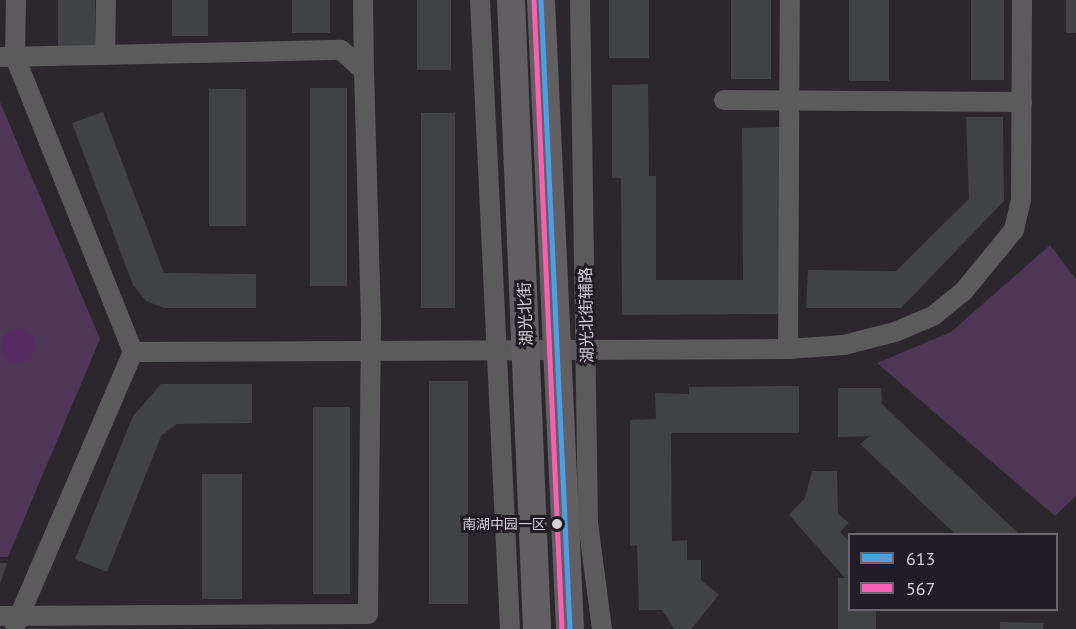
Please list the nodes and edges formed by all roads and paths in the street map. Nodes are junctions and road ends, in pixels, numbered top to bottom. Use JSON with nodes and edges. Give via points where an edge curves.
{"nodes":[{"id":1,"x":16,"y":0,"type":"edge"},
{"id":2,"x":106,"y":0,"type":"edge"},
{"id":3,"x":363,"y":0,"type":"edge"},
{"id":4,"x":480,"y":0,"type":"edge"},
{"id":5,"x":511,"y":0,"type":"edge"},
{"id":6,"x":541,"y":0,"type":"edge"},
{"id":7,"x":580,"y":0,"type":"edge"},
{"id":8,"x":790,"y":0,"type":"edge"},
{"id":9,"x":1022,"y":0,"type":"edge"},
{"id":10,"x":105,"y":55,"type":"junction"},
{"id":11,"x":8,"y":57,"type":"edge"},
{"id":12,"x":364,"y":71,"type":"junction"},
{"id":13,"x":791,"y":99,"type":"junction"},
{"id":14,"x":723,"y":100,"type":"dead end"},
{"id":15,"x":1022,"y":102,"type":"junction"},
{"id":16,"x":498,"y":347,"type":"junction"},
{"id":17,"x":370,"y":349,"type":"junction"},
{"id":18,"x":788,"y":349,"type":"junction"},
{"id":19,"x":527,"y":351,"type":"junction"},
{"id":20,"x":133,"y":352,"type":"junction"},
{"id":21,"x":587,"y":352,"type":"junction"},
{"id":22,"x":557,"y":353,"type":"junction"},
{"id":23,"x":10,"y":620,"type":"edge"},
{"id":24,"x":510,"y":629,"type":"edge"},
{"id":25,"x":537,"y":629,"type":"edge"},
{"id":26,"x":570,"y":629,"type":"edge"},
{"id":27,"x":602,"y":629,"type":"edge"}],
"edges":[{"from":1,"to":11,"type":"street"},
{"from":2,"to":10,"type":"street"},
{"from":3,"to":12,"type":"street"},
{"from":4,"to":16,"type":"street"},
{"from":5,"to":19,"type":"street","name":"湖光北街"},
{"from":6,"to":22,"type":"street","name":"湖光北街"},
{"from":7,"to":21,"type":"street","name":"湖光北街辅路"},
{"from":8,"to":13,"type":"street"},
{"from":9,"to":15,"type":"street"},
{"from":10,"to":11,"type":"street"},
{"from":10,"to":12,"type":"street","via":[[341,50]]},
{"from":11,"to":20,"type":"street"},
{"from":12,"to":17,"type":"street"},
{"from":13,"to":14,"type":"street"},
{"from":13,"to":15,"type":"street"},
{"from":13,"to":18,"type":"street"},
{"from":15,"to":18,"type":"street","via":[[1021,200],[1014,230],[963,292],[933,316],[895,332],[844,345]]},
{"from":16,"to":17,"type":"street"},
{"from":16,"to":19,"type":"street"},
{"from":16,"to":24,"type":"street"},
{"from":17,"to":20,"type":"street"},
{"from":17,"to":23,"type":"street","via":[[368,614]]},
{"from":18,"to":21,"type":"street"},
{"from":19,"to":22,"type":"street"},
{"from":19,"to":25,"type":"street","name":"湖光北街"},
{"from":20,"to":23,"type":"street"},
{"from":21,"to":22,"type":"street"},
{"from":21,"to":27,"type":"street","name":"湖光北街辅路","via":[[588,524]]},
{"from":22,"to":26,"type":"street","name":"湖光北街"}]}
